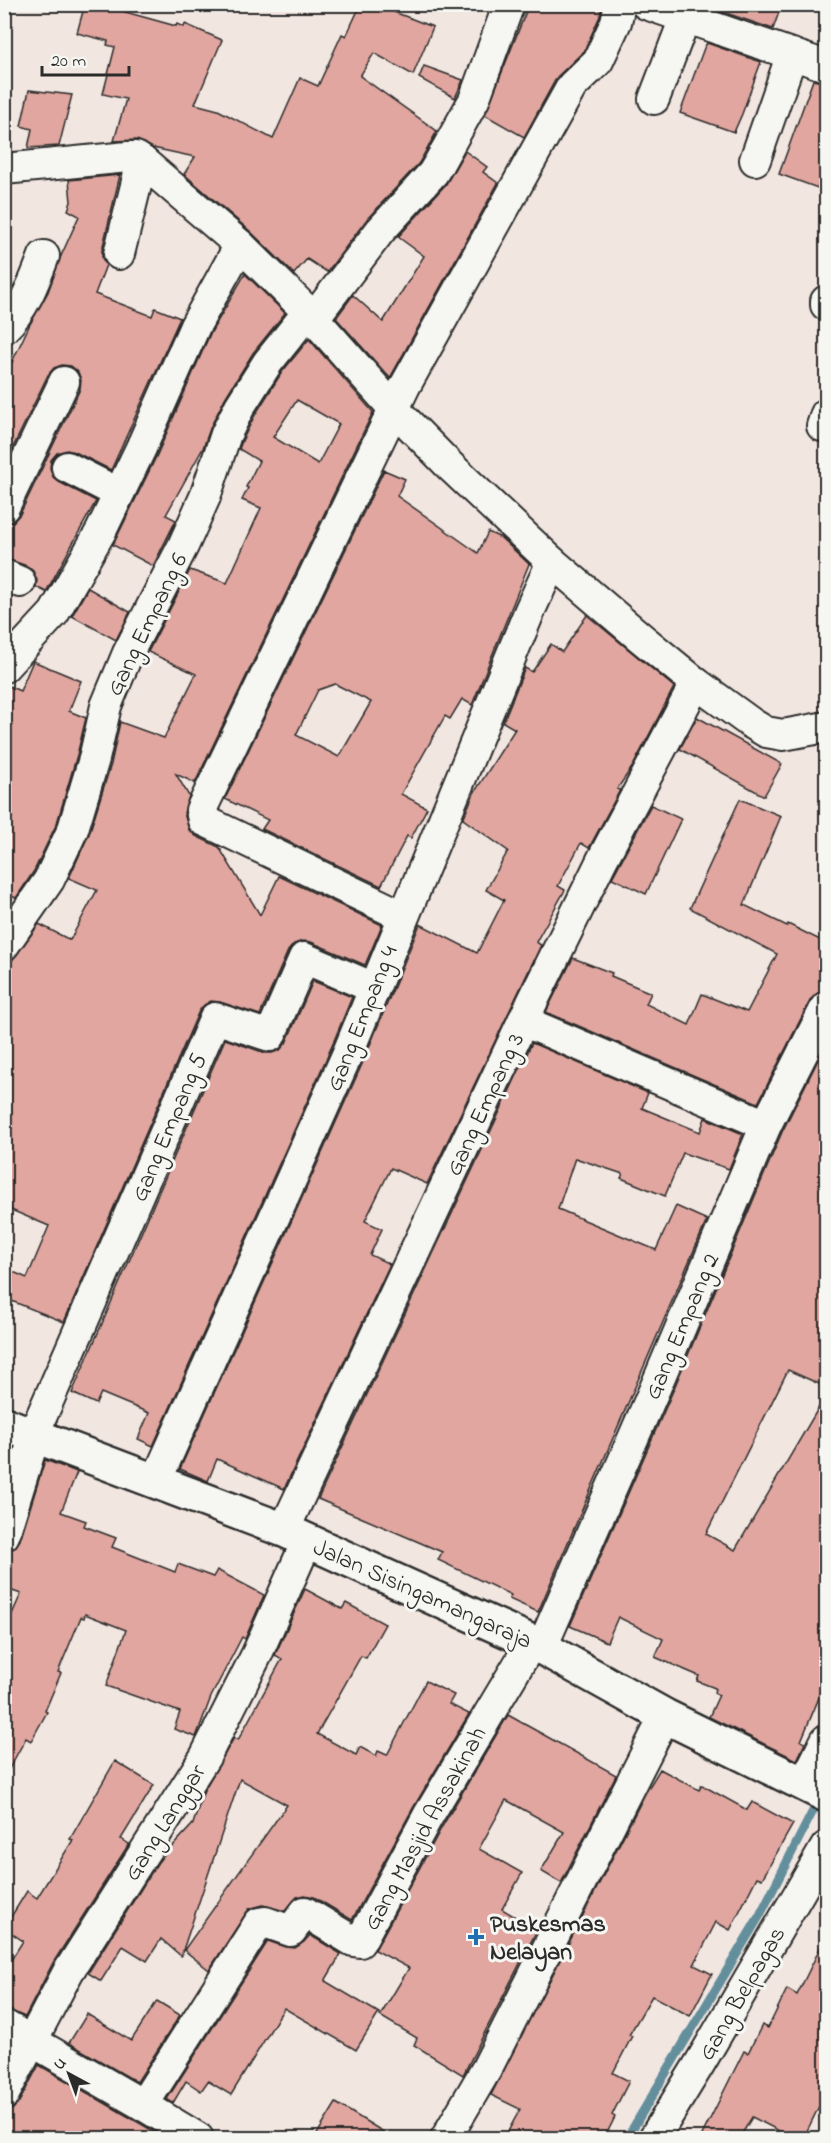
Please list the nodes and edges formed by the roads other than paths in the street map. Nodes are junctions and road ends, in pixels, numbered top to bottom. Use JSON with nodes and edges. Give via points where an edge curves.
{"nodes":[{"id":1,"x":508,"y":4,"type":"edge"},
{"id":2,"x":620,"y":4,"type":"edge"},
{"id":3,"x":646,"y":4,"type":"edge"},
{"id":4,"x":686,"y":18,"type":"junction"},
{"id":5,"x":792,"y":54,"type":"junction"},
{"id":6,"x":826,"y":66,"type":"edge"},
{"id":7,"x":654,"y":99,"type":"dead end"},
{"id":8,"x":755,"y":160,"type":"dead end"},
{"id":9,"x":142,"y":161,"type":"junction"},
{"id":10,"x":4,"y":169,"type":"edge"},
{"id":11,"x":240,"y":245,"type":"junction"},
{"id":12,"x":119,"y":254,"type":"dead end"},
{"id":13,"x":44,"y":256,"type":"dead end"},
{"id":14,"x":311,"y":315,"type":"junction"},
{"id":15,"x":4,"y":328,"type":"edge"},
{"id":16,"x":64,"y":382,"type":"dead end"},
{"id":17,"x":395,"y":410,"type":"junction"},
{"id":18,"x":67,"y":467,"type":"dead end"},
{"id":19,"x":118,"y":493,"type":"junction"},
{"id":20,"x":4,"y":507,"type":"edge"},
{"id":21,"x":552,"y":562,"type":"junction"},
{"id":22,"x":4,"y":667,"type":"edge"},
{"id":23,"x":696,"y":682,"type":"junction"},
{"id":24,"x":826,"y":727,"type":"edge"},
{"id":25,"x":403,"y":916,"type":"junction"},
{"id":26,"x":4,"y":945,"type":"edge"},
{"id":27,"x":374,"y":988,"type":"junction"},
{"id":28,"x":826,"y":1007,"type":"edge"},
{"id":29,"x":523,"y":1020,"type":"junction"},
{"id":30,"x":766,"y":1125,"type":"junction"},
{"id":31,"x":4,"y":1424,"type":"edge"},
{"id":32,"x":34,"y":1437,"type":"junction"},
{"id":33,"x":158,"y":1476,"type":"junction"},
{"id":34,"x":4,"y":1535,"type":"edge"},
{"id":35,"x":295,"y":1536,"type":"junction"},
{"id":36,"x":537,"y":1645,"type":"junction"},
{"id":37,"x":665,"y":1716,"type":"junction"},
{"id":38,"x":826,"y":1740,"type":"edge"},
{"id":39,"x":814,"y":1789,"type":"edge"},
{"id":40,"x":826,"y":1846,"type":"edge"},
{"id":41,"x":4,"y":2025,"type":"edge"},
{"id":42,"x":33,"y":2041,"type":"junction"},
{"id":43,"x":4,"y":2094,"type":"edge"},
{"id":44,"x":143,"y":2104,"type":"junction"},
{"id":45,"x":198,"y":2139,"type":"edge"},
{"id":46,"x":446,"y":2139,"type":"edge"},
{"id":47,"x":654,"y":2139,"type":"edge"}],
"edges":[{"from":1,"to":14,"type":"street","name":"Gang Empang 6","via":[[474,100],[433,173]]},
{"from":2,"to":17,"type":"street","via":[[598,61],[572,86]]},
{"from":3,"to":4,"type":"street"},
{"from":4,"to":5,"type":"street"},
{"from":4,"to":7,"type":"street"},
{"from":5,"to":6,"type":"street"},
{"from":5,"to":8,"type":"street"},
{"from":9,"to":10,"type":"street","via":[[128,157]]},
{"from":9,"to":11,"type":"street"},
{"from":9,"to":12,"type":"street"},
{"from":11,"to":14,"type":"street"},
{"from":11,"to":19,"type":"street","via":[[195,326]]},
{"from":13,"to":15,"type":"street","via":[[18,312]]},
{"from":14,"to":17,"type":"street"},
{"from":14,"to":26,"type":"street","name":"Gang Empang 6","via":[[268,362],[226,434],[183,546],[128,653],[106,706],[73,829],[49,880]]},
{"from":16,"to":20,"type":"street"},
{"from":17,"to":21,"type":"street"},
{"from":17,"to":25,"type":"street","via":[[200,813],[203,820]]},
{"from":18,"to":19,"type":"street"},
{"from":19,"to":22,"type":"street","via":[[101,531],[54,612]]},
{"from":21,"to":23,"type":"street"},
{"from":21,"to":25,"type":"street","name":"Gang Empang 4"},
{"from":23,"to":24,"type":"street","via":[[766,732],[783,735]]},
{"from":23,"to":29,"type":"street","name":"Gang Empang 3"},
{"from":25,"to":27,"type":"street","name":"Gang Empang 4"},
{"from":27,"to":32,"type":"street","name":"Gang Empang 5","via":[[304,958],[270,1036],[215,1018]]},
{"from":27,"to":33,"type":"street","name":"Gang Empang 4","via":[[338,1077]]},
{"from":28,"to":30,"type":"street","name":"Gang Empang 2"},
{"from":29,"to":30,"type":"street"},
{"from":29,"to":35,"type":"street","name":"Gang Empang 3"},
{"from":30,"to":36,"type":"street","name":"Gang Empang 2","via":[[656,1386]]},
{"from":31,"to":32,"type":"highway","name":"Jalan Sisingamangaraja"},
{"from":32,"to":33,"type":"highway","name":"Jalan Sisingamangaraja"},
{"from":32,"to":34,"type":"street"},
{"from":33,"to":35,"type":"highway","name":"Jalan Sisingamangaraja"},
{"from":35,"to":36,"type":"highway","name":"Jalan Sisingamangaraja"},
{"from":35,"to":42,"type":"street","name":"Gang Langgar","via":[[257,1654],[205,1757],[68,1972]]},
{"from":36,"to":37,"type":"highway","name":"Jalan Sisingamangaraja"},
{"from":36,"to":44,"type":"street","name":"Gang Masjid Assakinah","via":[[428,1816],[360,1942],[305,1912],[291,1931],[259,1923]]},
{"from":37,"to":39,"type":"highway","name":"Jalan Sisingamangaraja"},
{"from":37,"to":46,"type":"street","via":[[487,2068]]},
{"from":38,"to":39,"type":"street"},
{"from":40,"to":47,"type":"street","name":"Gang Belpagas"},
{"from":41,"to":42,"type":"street"},
{"from":42,"to":43,"type":"street","name":"Gang Langgar"},
{"from":42,"to":44,"type":"street"},
{"from":44,"to":45,"type":"street"}]}
